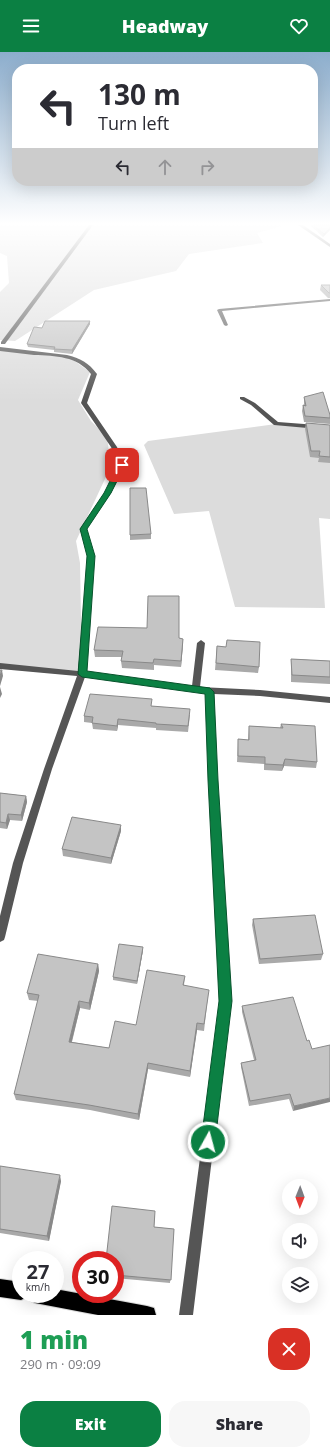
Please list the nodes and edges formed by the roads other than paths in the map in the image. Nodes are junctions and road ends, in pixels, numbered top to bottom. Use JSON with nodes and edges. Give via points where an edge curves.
{"nodes":[{"id":1,"x":47,"y":284,"type":"edge"},
{"id":2,"x":330,"y":300,"type":"edge"},
{"id":3,"x":226,"y":325,"type":"dead end"},
{"id":4,"x":1,"y":346,"type":"edge"},
{"id":5,"x":242,"y":398,"type":"dead end"},
{"id":6,"x":330,"y":428,"type":"edge"},
{"id":7,"x":201,"y":643,"type":"dead end"},
{"id":8,"x":0,"y":666,"type":"edge"},
{"id":9,"x":82,"y":674,"type":"junction"},
{"id":10,"x":196,"y":689,"type":"junction"},
{"id":11,"x":210,"y":692,"type":"junction"},
{"id":12,"x":330,"y":700,"type":"edge"},
{"id":13,"x":0,"y":937,"type":"edge"},
{"id":14,"x":0,"y":1288,"type":"edge"},
{"id":15,"x":12,"y":1290,"type":"edge"},
{"id":16,"x":64,"y":1299,"type":"edge"},
{"id":17,"x":147,"y":1315,"type":"edge"},
{"id":18,"x":186,"y":1315,"type":"edge"}],
"edges":[{"from":1,"to":4,"type":"street"},
{"from":2,"to":3,"type":"street","via":[[219,310]]},
{"from":4,"to":9,"type":"street","via":[[62,355],[89,366],[94,374],[84,403],[114,447],[122,465],[108,493],[83,529],[91,556]]},
{"from":5,"to":6,"type":"street","via":[[276,424]]},
{"from":7,"to":10,"type":"street"},
{"from":8,"to":9,"type":"street"},
{"from":9,"to":10,"type":"street"},
{"from":9,"to":13,"type":"street","via":[[18,864]]},
{"from":10,"to":11,"type":"street"},
{"from":11,"to":12,"type":"street","via":[[260,693]]},
{"from":11,"to":18,"type":"street","via":[[226,1001]]},
{"from":14,"to":15,"type":"highway"},
{"from":16,"to":17,"type":"highway"}]}
